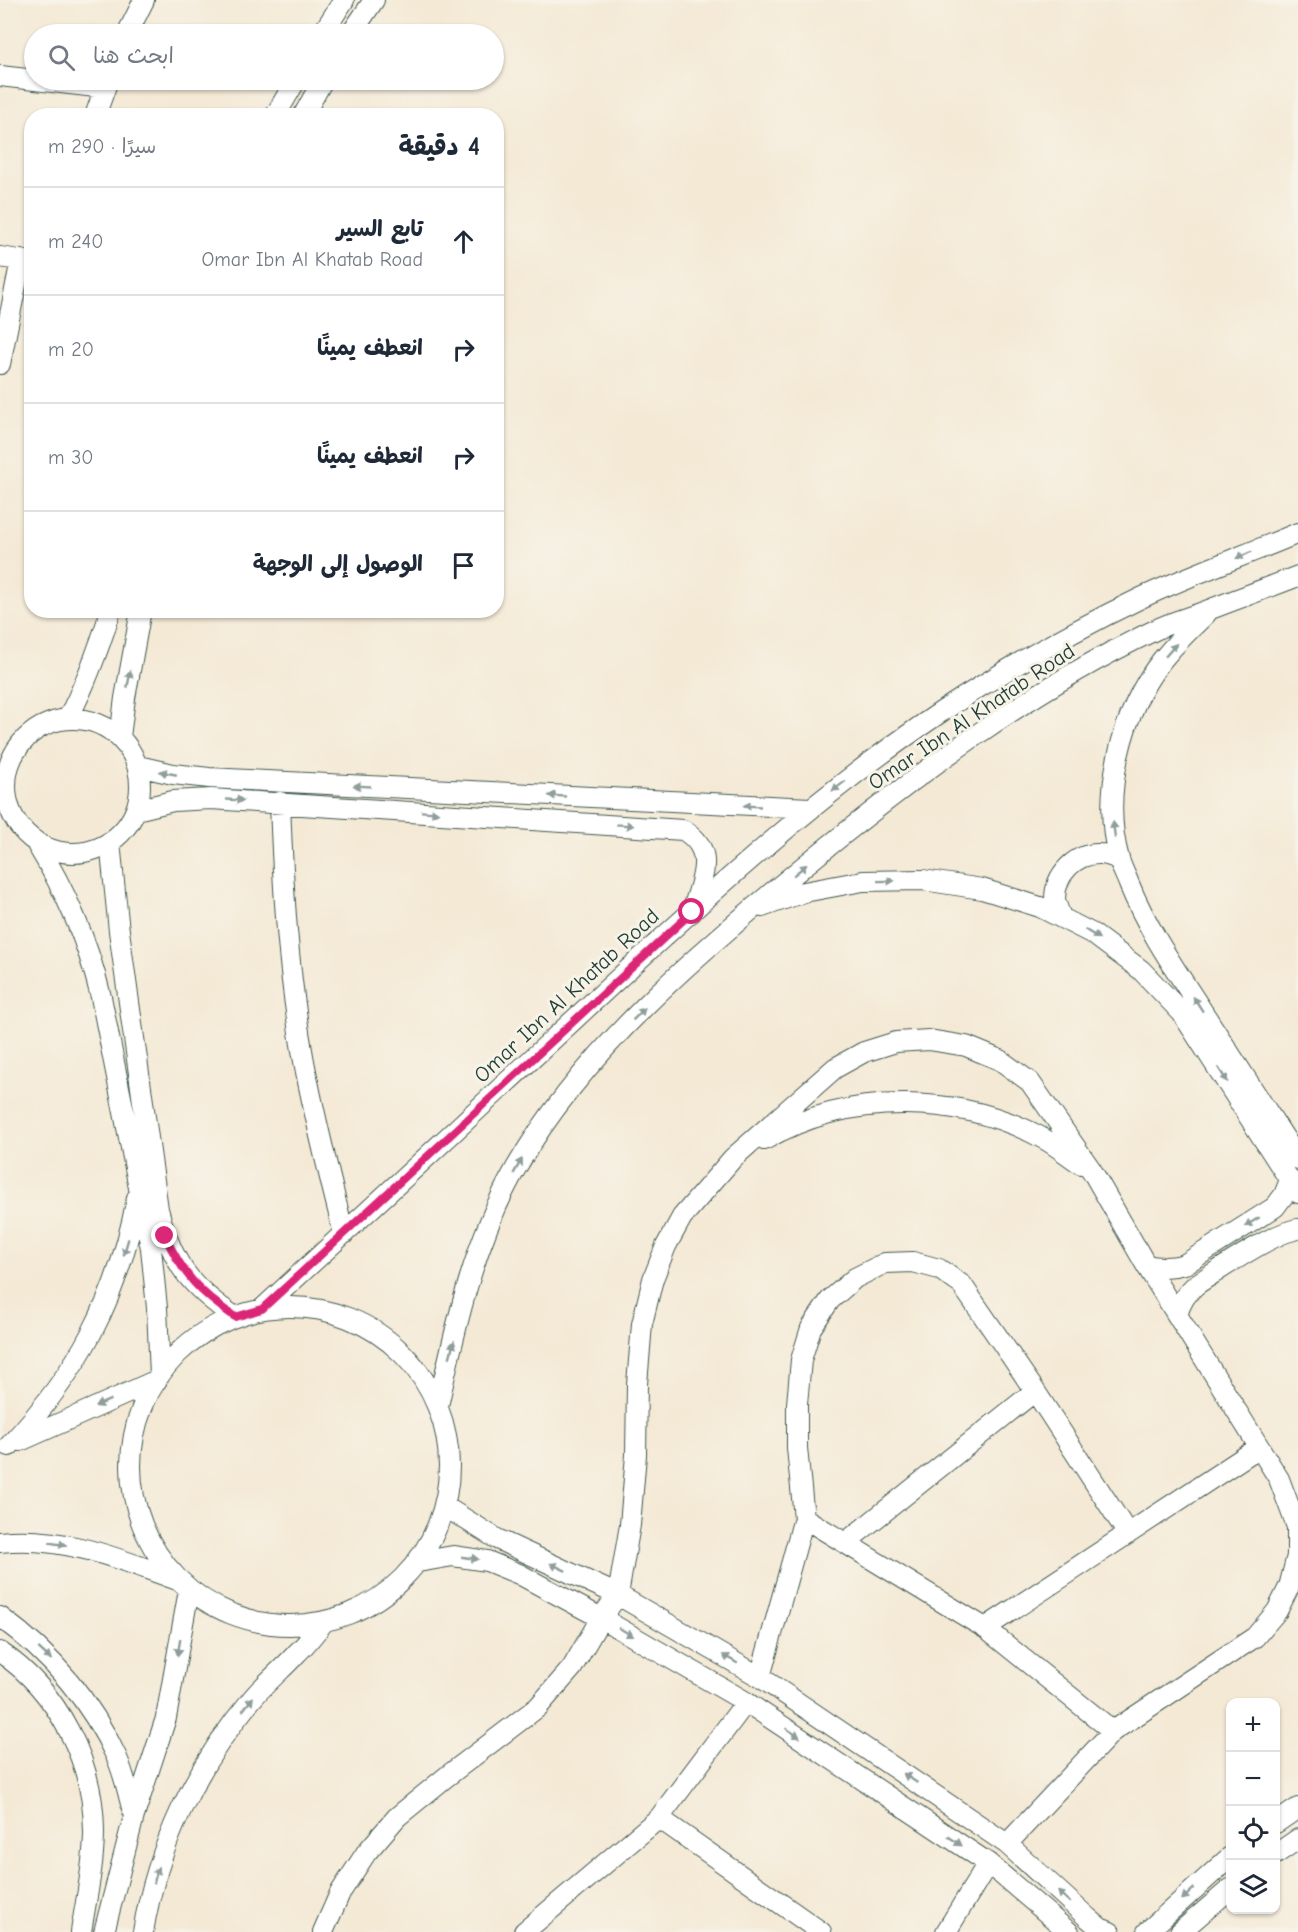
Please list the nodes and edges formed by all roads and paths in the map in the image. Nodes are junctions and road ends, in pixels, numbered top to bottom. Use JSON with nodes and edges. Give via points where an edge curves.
{"nodes":[{"id":1,"x":144,"y":0,"type":"edge"},
{"id":2,"x":344,"y":0,"type":"edge"},
{"id":3,"x":374,"y":0,"type":"edge"},
{"id":4,"x":132,"y":24,"type":"edge"},
{"id":5,"x":328,"y":24,"type":"edge"},
{"id":6,"x":358,"y":24,"type":"edge"},
{"id":7,"x":0,"y":76,"type":"edge"},
{"id":8,"x":24,"y":78,"type":"edge"},
{"id":9,"x":104,"y":90,"type":"edge"},
{"id":10,"x":290,"y":90,"type":"edge"},
{"id":11,"x":317,"y":90,"type":"edge"},
{"id":12,"x":98,"y":108,"type":"edge"},
{"id":13,"x":280,"y":108,"type":"edge"},
{"id":14,"x":307,"y":108,"type":"edge"},
{"id":15,"x":0,"y":257,"type":"edge"},
{"id":16,"x":24,"y":261,"type":"edge"},
{"id":17,"x":24,"y":269,"type":"edge"},
{"id":18,"x":0,"y":364,"type":"edge"},
{"id":19,"x":1298,"y":533,"type":"edge"},
{"id":20,"x":1298,"y":576,"type":"edge"},
{"id":21,"x":1212,"y":608,"type":"junction"},
{"id":22,"x":108,"y":618,"type":"edge"},
{"id":23,"x":140,"y":618,"type":"edge"},
{"id":24,"x":68,"y":718,"type":"junction"},
{"id":25,"x":120,"y":737,"type":"junction"},
{"id":26,"x":9,"y":749,"type":"edge"},
{"id":27,"x":138,"y":766,"type":"junction"},
{"id":28,"x":280,"y":802,"type":"junction"},
{"id":29,"x":810,"y":808,"type":"junction"},
{"id":30,"x":136,"y":810,"type":"junction"},
{"id":31,"x":0,"y":821,"type":"edge"},
{"id":32,"x":28,"y":836,"type":"junction"},
{"id":33,"x":110,"y":842,"type":"junction"},
{"id":34,"x":1119,"y":859,"type":"junction"},
{"id":35,"x":692,"y":912,"type":"junction"},
{"id":36,"x":748,"y":912,"type":"junction"},
{"id":37,"x":1061,"y":917,"type":"junction"},
{"id":38,"x":733,"y":1158,"type":"junction"},
{"id":39,"x":1298,"y":1159,"type":"edge"},
{"id":40,"x":1092,"y":1171,"type":"junction"},
{"id":41,"x":1294,"y":1187,"type":"edge"},
{"id":42,"x":138,"y":1190,"type":"junction"},
{"id":43,"x":1298,"y":1228,"type":"edge"},
{"id":44,"x":344,"y":1234,"type":"junction"},
{"id":45,"x":1146,"y":1264,"type":"junction"},
{"id":46,"x":262,"y":1309,"type":"junction"},
{"id":47,"x":1177,"y":1315,"type":"junction"},
{"id":48,"x":235,"y":1317,"type":"junction"},
{"id":49,"x":158,"y":1377,"type":"junction"},
{"id":50,"x":1035,"y":1391,"type":"junction"},
{"id":51,"x":438,"y":1406,"type":"junction"},
{"id":52,"x":5,"y":1448,"type":"edge"},
{"id":53,"x":1258,"y":1448,"type":"junction"},
{"id":54,"x":444,"y":1506,"type":"junction"},
{"id":55,"x":804,"y":1518,"type":"junction"},
{"id":56,"x":1128,"y":1534,"type":"junction"},
{"id":57,"x":0,"y":1542,"type":"edge"},
{"id":58,"x":845,"y":1543,"type":"junction"},
{"id":59,"x":418,"y":1562,"type":"junction"},
{"id":60,"x":183,"y":1585,"type":"junction"},
{"id":61,"x":618,"y":1594,"type":"junction"},
{"id":62,"x":0,"y":1617,"type":"edge"},
{"id":63,"x":601,"y":1618,"type":"junction"},
{"id":64,"x":324,"y":1622,"type":"junction"},
{"id":65,"x":985,"y":1628,"type":"junction"},
{"id":66,"x":0,"y":1652,"type":"edge"},
{"id":67,"x":760,"y":1677,"type":"junction"},
{"id":68,"x":746,"y":1702,"type":"junction"},
{"id":69,"x":1113,"y":1731,"type":"junction"},
{"id":70,"x":1298,"y":1808,"type":"edge"},
{"id":71,"x":134,"y":1816,"type":"junction"},
{"id":72,"x":659,"y":1818,"type":"junction"},
{"id":73,"x":1280,"y":1820,"type":"edge"},
{"id":74,"x":1298,"y":1839,"type":"edge"},
{"id":75,"x":1007,"y":1844,"type":"junction"},
{"id":76,"x":1280,"y":1851,"type":"edge"},
{"id":77,"x":1227,"y":1860,"type":"edge"},
{"id":78,"x":988,"y":1863,"type":"junction"},
{"id":79,"x":1226,"y":1892,"type":"edge"},
{"id":80,"x":533,"y":1929,"type":"edge"},
{"id":81,"x":81,"y":1932,"type":"edge"},
{"id":82,"x":104,"y":1932,"type":"edge"},
{"id":83,"x":143,"y":1932,"type":"edge"},
{"id":84,"x":322,"y":1932,"type":"edge"},
{"id":85,"x":820,"y":1932,"type":"edge"},
{"id":86,"x":946,"y":1932,"type":"edge"},
{"id":87,"x":1069,"y":1932,"type":"edge"},
{"id":88,"x":1110,"y":1932,"type":"edge"},
{"id":89,"x":1147,"y":1932,"type":"edge"},
{"id":90,"x":1180,"y":1932,"type":"edge"}],
"edges":[{"from":1,"to":4,"type":"street"},
{"from":2,"to":5,"type":"street"},
{"from":3,"to":6,"type":"street"},
{"from":7,"to":8,"type":"street"},
{"from":9,"to":12,"type":"street"},
{"from":10,"to":13,"type":"street"},
{"from":11,"to":14,"type":"street"},
{"from":15,"to":16,"type":"street"},
{"from":17,"to":18,"type":"street"},
{"from":19,"to":29,"type":"street","name":"Omar Ibn Al Khatab Road","one_way":true,"via":[[1141,598],[1073,633],[943,712]]},
{"from":20,"to":21,"type":"street","name":"Omar Ibn Al Khatab Road"},
{"from":34,"to":21,"type":"street","one_way":true,"via":[[1113,789],[1127,722],[1161,662]]},
{"from":36,"to":21,"type":"street","name":"Omar Ibn Al Khatab Road","one_way":true,"via":[[904,786],[999,721],[1082,668],[1154,630]]},
{"from":22,"to":24,"type":"street","via":[[82,692]]},
{"from":25,"to":23,"type":"street","one_way":true},
{"from":24,"to":25,"type":"street","via":[[96,722]]},
{"from":24,"to":26,"type":"street","via":[[39,727]]},
{"from":25,"to":27,"type":"street"},
{"from":26,"to":32,"type":"street","via":[[8,804]]},
{"from":29,"to":27,"type":"street","one_way":true,"via":[[209,778]]},
{"from":27,"to":30,"type":"street","via":[[141,781]]},
{"from":30,"to":28,"type":"street","one_way":true,"via":[[192,799]]},
{"from":28,"to":35,"type":"street","one_way":true,"via":[[683,830],[693,835],[704,854],[703,876]]},
{"from":28,"to":44,"type":"street","via":[[290,963],[303,1054]]},
{"from":29,"to":35,"type":"street","name":"Omar Ibn Al Khatab Road"},
{"from":30,"to":33,"type":"street"},
{"from":31,"to":32,"type":"street"},
{"from":32,"to":33,"type":"street","via":[[59,852],[72,853]]},
{"from":32,"to":42,"type":"street","via":[[69,901],[93,964]]},
{"from":33,"to":48,"type":"street","via":[[130,1012],[165,1236],[193,1284]]},
{"from":34,"to":37,"type":"street","via":[[1101,854],[1083,856],[1067,866],[1058,882],[1055,900]]},
{"from":39,"to":34,"type":"street","one_way":true,"via":[[1166,957],[1139,909]]},
{"from":35,"to":44,"type":"street","name":"Omar Ibn Al Khatab Road"},
{"from":36,"to":37,"type":"street","one_way":true,"via":[[804,892],[863,881],[923,880],[982,889]]},
{"from":51,"to":36,"type":"street","name":"Omar Ibn Al Khatab Road","one_way":true,"via":[[481,1244],[534,1138],[582,1075],[637,1016]]},
{"from":37,"to":41,"type":"street","one_way":true,"via":[[1093,934],[1141,970],[1182,1012]]},
{"from":38,"to":40,"type":"street","via":[[781,1130],[833,1112],[887,1104],[943,1106],[996,1118],[1046,1140]]},
{"from":38,"to":40,"type":"street","via":[[835,1068],[864,1052],[896,1042],[928,1040],[966,1046],[1000,1060],[1030,1082]]},
{"from":38,"to":61,"type":"street","via":[[682,1217],[653,1279],[642,1324],[632,1502]]},
{"from":40,"to":45,"type":"street"},
{"from":41,"to":45,"type":"street","one_way":true,"via":[[1275,1207],[1185,1264],[1166,1268]]},
{"from":42,"to":49,"type":"street","via":[[155,1278]]},
{"from":42,"to":52,"type":"street","one_way":true,"via":[[119,1271],[85,1347],[44,1407]]},
{"from":43,"to":47,"type":"street","via":[[1197,1284],[1180,1303]]},
{"from":44,"to":46,"type":"street","name":"Omar Ibn Al Khatab Road"},
{"from":45,"to":47,"type":"street"},
{"from":46,"to":48,"type":"street"},
{"from":46,"to":51,"type":"street","via":[[298,1307],[334,1313],[368,1326],[397,1347],[421,1374]]},
{"from":47,"to":53,"type":"street"},
{"from":48,"to":49,"type":"street","via":[[193,1340]]},
{"from":49,"to":52,"type":"street","one_way":true},
{"from":49,"to":60,"type":"street","via":[[138,1419],[131,1462],[135,1505],[152,1546]]},
{"from":50,"to":55,"type":"street","via":[[962,1285],[939,1269],[913,1262],[885,1263],[855,1278],[830,1300],[811,1328],[801,1360],[797,1448]]},
{"from":50,"to":56,"type":"street"},
{"from":50,"to":58,"type":"street"},
{"from":51,"to":54,"type":"street","via":[[450,1456]]},
{"from":53,"to":56,"type":"street"},
{"from":53,"to":69,"type":"street","via":[[1279,1479],[1297,1527],[1297,1556],[1289,1587],[1277,1611],[1255,1637]]},
{"from":54,"to":59,"type":"street"},
{"from":61,"to":54,"type":"street","one_way":true,"via":[[497,1539]]},
{"from":55,"to":58,"type":"street"},
{"from":55,"to":67,"type":"street"},
{"from":56,"to":65,"type":"street"},
{"from":57,"to":60,"type":"street","one_way":true,"via":[[46,1542],[83,1548]]},
{"from":58,"to":65,"type":"street"},
{"from":59,"to":63,"type":"street","one_way":true,"via":[[453,1556],[487,1561]]},
{"from":59,"to":64,"type":"street","via":[[376,1600]]},
{"from":60,"to":64,"type":"street","via":[[212,1606],[238,1617],[295,1626]]},
{"from":60,"to":71,"type":"street","one_way":true,"via":[[166,1718]]},
{"from":61,"to":63,"type":"street"},
{"from":67,"to":61,"type":"street","one_way":true},
{"from":62,"to":71,"type":"street","one_way":true,"via":[[49,1657],[88,1705],[118,1759]]},
{"from":63,"to":68,"type":"street","one_way":true},
{"from":63,"to":84,"type":"street","via":[[572,1668],[538,1707],[397,1817],[366,1853],[340,1893]]},
{"from":83,"to":64,"type":"street","one_way":true,"via":[[160,1863],[183,1804],[214,1748],[253,1697]]},
{"from":65,"to":69,"type":"street"},
{"from":66,"to":81,"type":"street","via":[[40,1687],[63,1719],[80,1755],[91,1793],[94,1832]]},
{"from":75,"to":67,"type":"street","one_way":true},
{"from":68,"to":72,"type":"street"},
{"from":68,"to":78,"type":"street","one_way":true},
{"from":69,"to":75,"type":"street"},
{"from":70,"to":73,"type":"street"},
{"from":71,"to":82,"type":"street"},
{"from":72,"to":80,"type":"street"},
{"from":72,"to":85,"type":"street"},
{"from":74,"to":76,"type":"street"},
{"from":88,"to":75,"type":"street","one_way":true,"via":[[1088,1918]]},
{"from":77,"to":89,"type":"street","one_way":true},
{"from":78,"to":86,"type":"street"},
{"from":78,"to":87,"type":"street"},
{"from":79,"to":90,"type":"street"}]}
